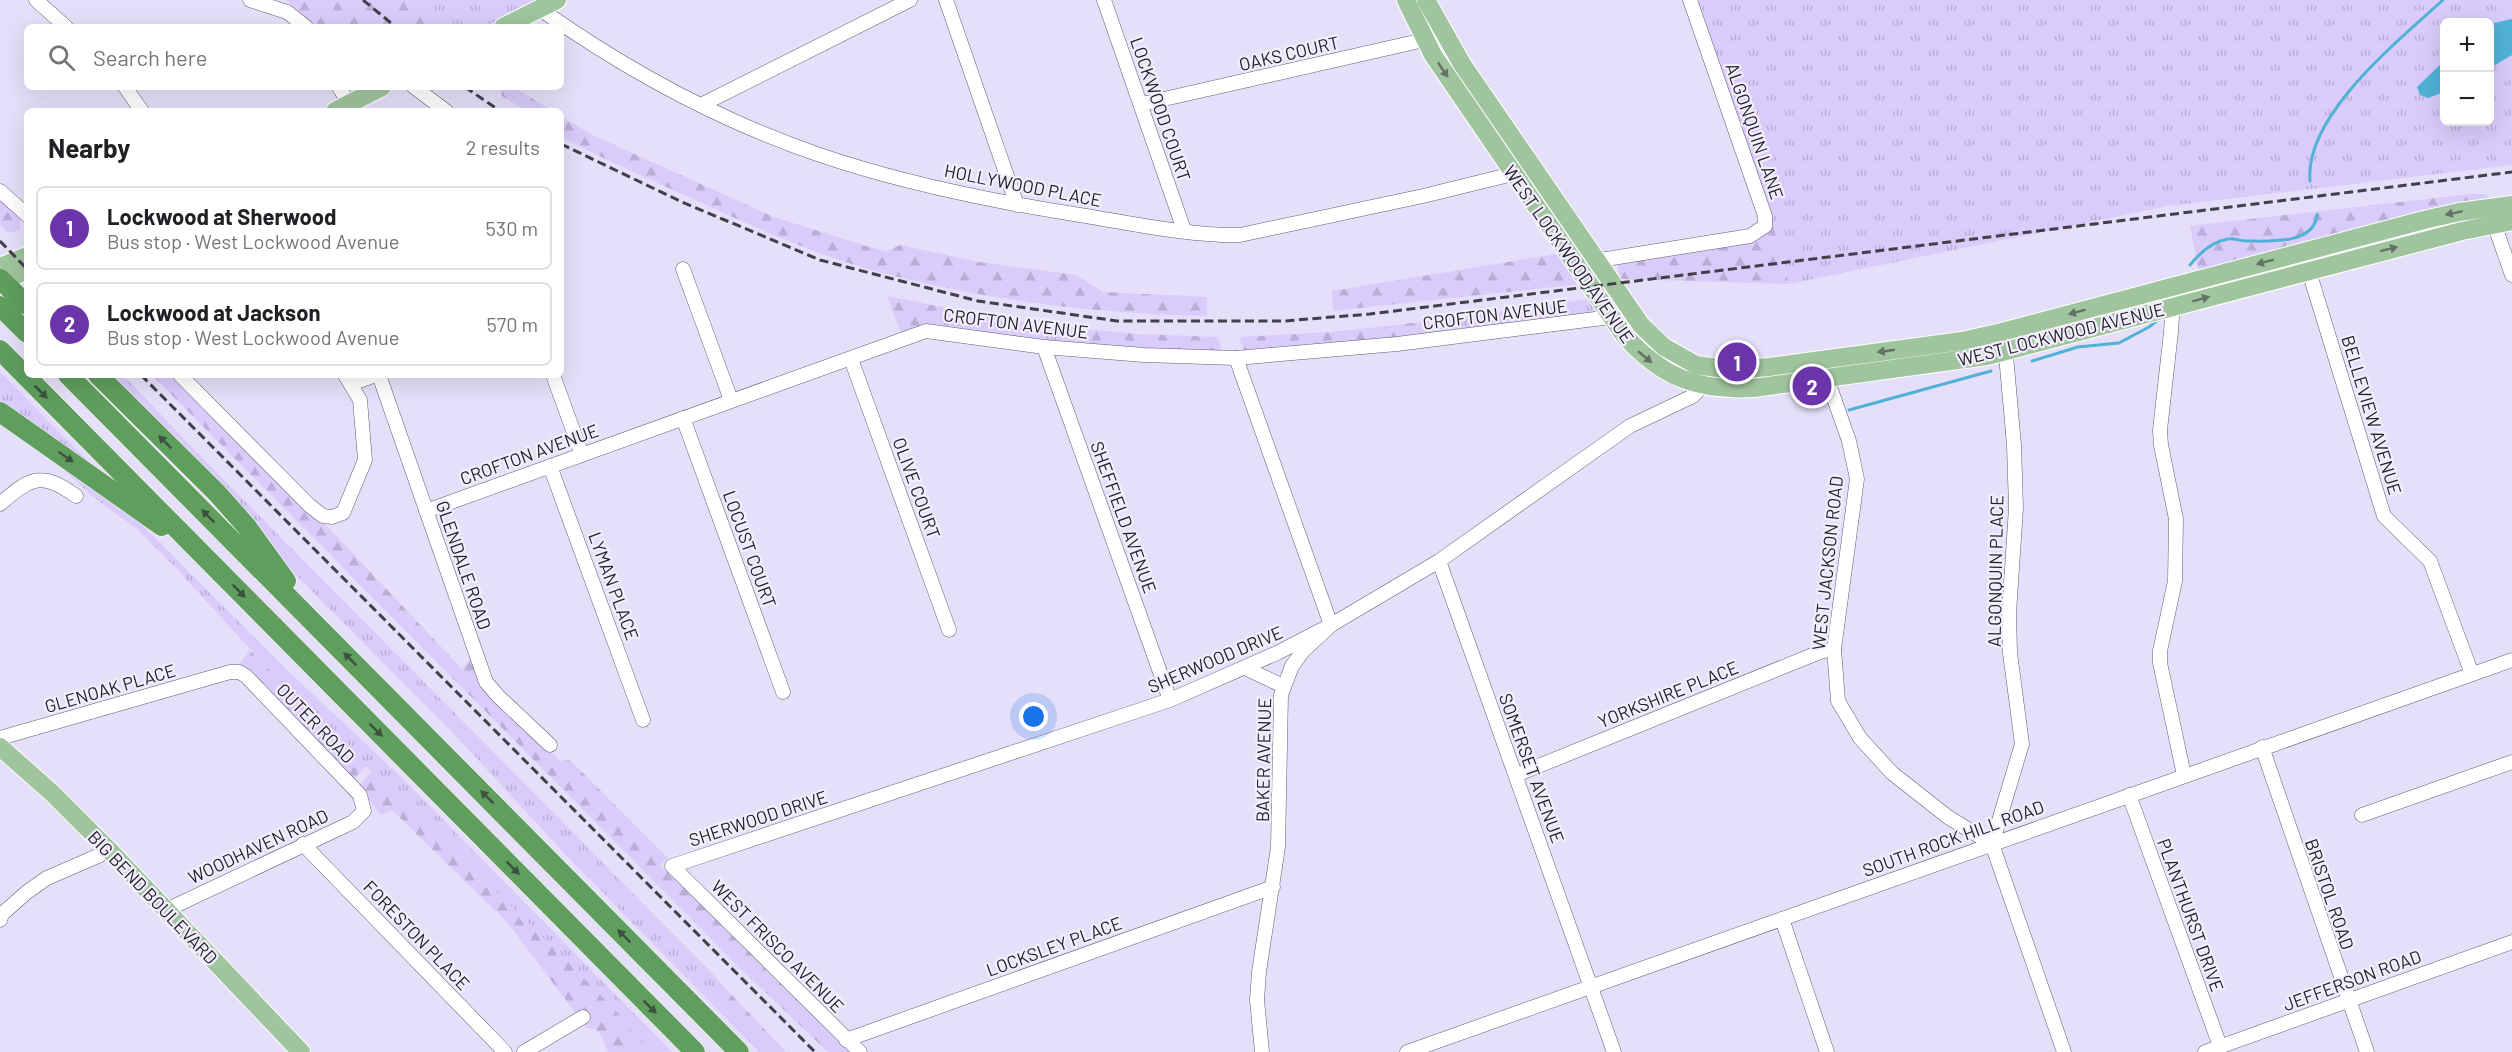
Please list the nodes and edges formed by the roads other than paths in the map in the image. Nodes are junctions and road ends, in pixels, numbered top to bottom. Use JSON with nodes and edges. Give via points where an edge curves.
{"nodes":[{"id":1,"x":36,"y":0,"type":"edge"},
{"id":2,"x":250,"y":0,"type":"edge"},
{"id":3,"x":557,"y":0,"type":"edge"},
{"id":4,"x":910,"y":0,"type":"edge"},
{"id":5,"x":946,"y":0,"type":"edge"},
{"id":6,"x":1104,"y":0,"type":"edge"},
{"id":7,"x":1406,"y":0,"type":"edge"},
{"id":8,"x":1426,"y":0,"type":"edge"},
{"id":9,"x":1690,"y":0,"type":"edge"},
{"id":10,"x":540,"y":9,"type":"junction"},
{"id":11,"x":63,"y":24,"type":"edge"},
{"id":12,"x":302,"y":24,"type":"edge"},
{"id":13,"x":509,"y":24,"type":"edge"},
{"id":14,"x":561,"y":24,"type":"edge"},
{"id":15,"x":564,"y":26,"type":"edge"},
{"id":16,"x":1442,"y":32,"type":"junction"},
{"id":17,"x":1425,"y":40,"type":"junction"},
{"id":18,"x":127,"y":90,"type":"edge"},
{"id":19,"x":339,"y":90,"type":"edge"},
{"id":20,"x":376,"y":90,"type":"edge"},
{"id":21,"x":418,"y":90,"type":"edge"},
{"id":22,"x":1142,"y":104,"type":"junction"},
{"id":23,"x":701,"y":105,"type":"junction"},
{"id":24,"x":140,"y":108,"type":"edge"},
{"id":25,"x":342,"y":108,"type":"edge"},
{"id":26,"x":442,"y":108,"type":"edge"},
{"id":27,"x":1533,"y":169,"type":"junction"},
{"id":28,"x":1513,"y":174,"type":"junction"},
{"id":29,"x":0,"y":191,"type":"edge"},
{"id":30,"x":1017,"y":205,"type":"junction"},
{"id":31,"x":2512,"y":205,"type":"edge"},
{"id":32,"x":24,"y":212,"type":"edge"},
{"id":33,"x":2498,"y":218,"type":"edge"},
{"id":34,"x":1184,"y":230,"type":"junction"},
{"id":35,"x":2303,"y":252,"type":"junction"},
{"id":36,"x":24,"y":259,"type":"edge"},
{"id":37,"x":1595,"y":260,"type":"junction"},
{"id":38,"x":1575,"y":264,"type":"junction"},
{"id":39,"x":683,"y":268,"type":"dead end"},
{"id":40,"x":2309,"y":270,"type":"junction"},
{"id":41,"x":24,"y":271,"type":"edge"},
{"id":42,"x":2512,"y":275,"type":"edge"},
{"id":43,"x":1,"y":278,"type":"edge"},
{"id":44,"x":2174,"y":286,"type":"junction"},
{"id":45,"x":24,"y":302,"type":"edge"},
{"id":46,"x":1626,"y":306,"type":"junction"},
{"id":47,"x":2172,"y":306,"type":"junction"},
{"id":48,"x":4,"y":310,"type":"edge"},
{"id":49,"x":1611,"y":317,"type":"junction"},
{"id":50,"x":24,"y":330,"type":"edge"},
{"id":51,"x":2002,"y":332,"type":"junction"},
{"id":52,"x":1044,"y":347,"type":"junction"},
{"id":53,"x":0,"y":350,"type":"edge"},
{"id":54,"x":2006,"y":351,"type":"junction"},
{"id":55,"x":1236,"y":358,"type":"junction"},
{"id":56,"x":851,"y":359,"type":"junction"},
{"id":57,"x":1820,"y":360,"type":"junction"},
{"id":58,"x":1707,"y":367,"type":"junction"},
{"id":59,"x":24,"y":374,"type":"edge"},
{"id":60,"x":28,"y":378,"type":"edge"},
{"id":61,"x":72,"y":378,"type":"edge"},
{"id":62,"x":101,"y":378,"type":"edge"},
{"id":63,"x":183,"y":378,"type":"edge"},
{"id":64,"x":378,"y":378,"type":"edge"},
{"id":65,"x":554,"y":378,"type":"edge"},
{"id":66,"x":348,"y":379,"type":"edge"},
{"id":67,"x":1827,"y":379,"type":"junction"},
{"id":68,"x":1702,"y":386,"type":"junction"},
{"id":69,"x":731,"y":400,"type":"junction"},
{"id":70,"x":0,"y":412,"type":"edge"},
{"id":71,"x":683,"y":418,"type":"junction"},
{"id":72,"x":582,"y":454,"type":"junction"},
{"id":73,"x":550,"y":465,"type":"junction"},
{"id":74,"x":76,"y":496,"type":"dead end"},
{"id":75,"x":0,"y":504,"type":"edge"},
{"id":76,"x":426,"y":511,"type":"junction"},
{"id":77,"x":198,"y":550,"type":"junction"},
{"id":78,"x":1439,"y":561,"type":"junction"},
{"id":79,"x":1331,"y":625,"type":"junction"},
{"id":80,"x":949,"y":630,"type":"dead end"},
{"id":81,"x":323,"y":632,"type":"junction"},
{"id":82,"x":1834,"y":649,"type":"junction"},
{"id":83,"x":2512,"y":660,"type":"edge"},
{"id":84,"x":1245,"y":668,"type":"junction"},
{"id":85,"x":230,"y":672,"type":"joint"},
{"id":86,"x":2472,"y":674,"type":"junction"},
{"id":87,"x":1283,"y":686,"type":"junction"},
{"id":88,"x":783,"y":692,"type":"dead end"},
{"id":89,"x":1170,"y":700,"type":"junction"},
{"id":90,"x":643,"y":720,"type":"dead end"},
{"id":91,"x":0,"y":738,"type":"edge"},
{"id":92,"x":550,"y":745,"type":"dead end"},
{"id":93,"x":0,"y":747,"type":"edge"},
{"id":94,"x":2262,"y":747,"type":"junction"},
{"id":95,"x":2512,"y":762,"type":"edge"},
{"id":96,"x":1516,"y":775,"type":"junction"},
{"id":97,"x":2184,"y":775,"type":"junction"},
{"id":98,"x":2129,"y":795,"type":"junction"},
{"id":99,"x":364,"y":811,"type":"joint"},
{"id":100,"x":2362,"y":815,"type":"dead end"},
{"id":101,"x":303,"y":844,"type":"junction"},
{"id":102,"x":1992,"y":844,"type":"junction"},
{"id":103,"x":108,"y":849,"type":"junction"},
{"id":104,"x":672,"y":866,"type":"joint"},
{"id":105,"x":1273,"y":887,"type":"junction"},
{"id":106,"x":164,"y":910,"type":"junction"},
{"id":107,"x":1782,"y":919,"type":"junction"},
{"id":108,"x":0,"y":920,"type":"edge"},
{"id":109,"x":2512,"y":942,"type":"edge"},
{"id":110,"x":1591,"y":987,"type":"junction"},
{"id":111,"x":2348,"y":1001,"type":"junction"},
{"id":112,"x":583,"y":1017,"type":"dead end"},
{"id":113,"x":846,"y":1040,"type":"junction"},
{"id":114,"x":2220,"y":1046,"type":"junction"},
{"id":115,"x":1431,"y":1048,"type":"edge"},
{"id":116,"x":302,"y":1052,"type":"edge"},
{"id":117,"x":505,"y":1052,"type":"edge"},
{"id":118,"x":524,"y":1052,"type":"edge"},
{"id":119,"x":695,"y":1052,"type":"edge"},
{"id":120,"x":739,"y":1052,"type":"edge"},
{"id":121,"x":860,"y":1052,"type":"edge"},
{"id":122,"x":1262,"y":1052,"type":"edge"},
{"id":123,"x":1407,"y":1052,"type":"edge"},
{"id":124,"x":1614,"y":1052,"type":"edge"},
{"id":125,"x":1827,"y":1052,"type":"edge"},
{"id":126,"x":2064,"y":1052,"type":"edge"},
{"id":127,"x":2205,"y":1052,"type":"edge"},
{"id":128,"x":2367,"y":1052,"type":"edge"}],
"edges":[{"from":1,"to":11,"type":"street"},
{"from":2,"to":12,"type":"street","via":[[287,12]]},
{"from":3,"to":10,"type":"main road"},
{"from":4,"to":23,"type":"street"},
{"from":5,"to":30,"type":"street"},
{"from":6,"to":22,"type":"street","name":"LOCKWOOD COURT"},
{"from":7,"to":17,"type":"main road","name":"WEST LOCKWOOD AVENUE"},
{"from":8,"to":16,"type":"main road","name":"WEST LOCKWOOD AVENUE"},
{"from":9,"to":37,"type":"street","name":"ALGONQUIN LANE","via":[[1766,216],[1765,226],[1750,236]]},
{"from":10,"to":13,"type":"main road"},
{"from":10,"to":14,"type":"street","name":"HOLLYWOOD PLACE"},
{"from":15,"to":23,"type":"street","name":"HOLLYWOOD PLACE"},
{"from":16,"to":17,"type":"street","name":"OAKS COURT"},
{"from":16,"to":27,"type":"main road","name":"WEST LOCKWOOD AVENUE"},
{"from":17,"to":22,"type":"street","name":"OAKS COURT"},
{"from":17,"to":28,"type":"main road","name":"WEST LOCKWOOD AVENUE","one_way":true},
{"from":18,"to":24,"type":"street"},
{"from":19,"to":25,"type":"street"},
{"from":20,"to":25,"type":"main road"},
{"from":21,"to":26,"type":"street"},
{"from":22,"to":34,"type":"street","name":"LOCKWOOD COURT"},
{"from":23,"to":30,"type":"street","name":"HOLLYWOOD PLACE","via":[[816,154]]},
{"from":27,"to":28,"type":"street","name":"HOLLYWOOD PLACE"},
{"from":27,"to":37,"type":"main road","name":"WEST LOCKWOOD AVENUE"},
{"from":28,"to":34,"type":"street","name":"HOLLYWOOD PLACE","via":[[1256,233],[1222,236]]},
{"from":28,"to":38,"type":"main road","name":"WEST LOCKWOOD AVENUE"},
{"from":29,"to":32,"type":"street"},
{"from":30,"to":34,"type":"street","name":"HOLLYWOOD PLACE"},
{"from":31,"to":33,"type":"main road","name":"WEST LOCKWOOD AVENUE"},
{"from":33,"to":35,"type":"main road","name":"WEST LOCKWOOD AVENUE","one_way":true,"via":[[2424,220]]},
{"from":40,"to":33,"type":"main road","name":"WEST LOCKWOOD AVENUE","one_way":true},
{"from":33,"to":42,"type":"street"},
{"from":35,"to":40,"type":"street","name":"BELLEVIEW AVENUE"},
{"from":35,"to":44,"type":"main road","name":"WEST LOCKWOOD AVENUE","one_way":true},
{"from":36,"to":43,"type":"main road"},
{"from":37,"to":38,"type":"street","name":"ALGONQUIN LANE"},
{"from":37,"to":46,"type":"main road","name":"WEST LOCKWOOD AVENUE"},
{"from":38,"to":49,"type":"main road","name":"WEST LOCKWOOD AVENUE"},
{"from":39,"to":69,"type":"street"},
{"from":47,"to":40,"type":"main road","name":"WEST LOCKWOOD AVENUE","one_way":true},
{"from":40,"to":86,"type":"street","name":"BELLEVIEW AVENUE","via":[[2384,516],[2430,561]]},
{"from":41,"to":43,"type":"main road"},
{"from":43,"to":45,"type":"highway"},
{"from":44,"to":47,"type":"street"},
{"from":44,"to":51,"type":"main road","name":"WEST LOCKWOOD AVENUE","one_way":true},
{"from":46,"to":49,"type":"street","name":"CROFTON AVENUE"},
{"from":46,"to":58,"type":"main road","name":"WEST LOCKWOOD AVENUE","via":[[1664,347]]},
{"from":47,"to":54,"type":"main road","name":"WEST LOCKWOOD AVENUE"},
{"from":47,"to":97,"type":"street","via":[[2160,430],[2176,519],[2175,581],[2160,663]]},
{"from":48,"to":50,"type":"highway"},
{"from":49,"to":55,"type":"street","name":"CROFTON AVENUE","via":[[1397,344]]},
{"from":49,"to":68,"type":"main road","name":"WEST LOCKWOOD AVENUE","one_way":true,"via":[[1639,352],[1655,365]]},
{"from":51,"to":54,"type":"street","name":"ALGONQUIN PLACE"},
{"from":51,"to":57,"type":"main road","name":"WEST LOCKWOOD AVENUE","one_way":true},
{"from":52,"to":55,"type":"street","name":"CROFTON AVENUE"},
{"from":52,"to":56,"type":"street","name":"CROFTON AVENUE","via":[[927,330]]},
{"from":52,"to":89,"type":"street","name":"SHEFFIELD AVENUE"},
{"from":53,"to":59,"type":"highway","one_way":true},
{"from":54,"to":67,"type":"main road","name":"WEST LOCKWOOD AVENUE"},
{"from":54,"to":102,"type":"street","name":"ALGONQUIN PLACE","via":[[2016,508],[2010,652],[2022,744]]},
{"from":55,"to":79,"type":"street"},
{"from":56,"to":69,"type":"street","name":"CROFTON AVENUE"},
{"from":56,"to":80,"type":"street","name":"OLIVE COURT"},
{"from":57,"to":58,"type":"main road","name":"WEST LOCKWOOD AVENUE","via":[[1750,370]]},
{"from":57,"to":67,"type":"street","name":"WEST JACKSON ROAD"},
{"from":58,"to":68,"type":"street"},
{"from":60,"to":77,"type":"highway","one_way":true},
{"from":81,"to":61,"type":"highway","one_way":true},
{"from":81,"to":62,"type":"highway","one_way":true,"via":[[232,510]]},
{"from":63,"to":66,"type":"street","via":[[310,506],[323,516],[332,517],[343,513],[365,460],[360,400]]},
{"from":64,"to":76,"type":"street","name":"GLENDALE ROAD"},
{"from":65,"to":72,"type":"street"},
{"from":67,"to":68,"type":"main road","name":"WEST LOCKWOOD AVENUE","via":[[1754,388]]},
{"from":67,"to":82,"type":"street","name":"WEST JACKSON ROAD","via":[[1849,441],[1857,479]]},
{"from":68,"to":78,"type":"street","name":"SHERWOOD DRIVE","via":[[1684,402],[1630,426]]},
{"from":69,"to":71,"type":"street","name":"CROFTON AVENUE"},
{"from":70,"to":77,"type":"highway","one_way":true},
{"from":71,"to":72,"type":"street","name":"CROFTON AVENUE"},
{"from":71,"to":88,"type":"street","name":"LOCUST COURT"},
{"from":72,"to":73,"type":"street","name":"CROFTON AVENUE"},
{"from":73,"to":76,"type":"street","name":"CROFTON AVENUE"},
{"from":73,"to":90,"type":"street","name":"LYMAN PLACE"},
{"from":74,"to":75,"type":"street","via":[[61,485],[36,480]]},
{"from":76,"to":92,"type":"street","name":"GLENDALE ROAD","via":[[486,682]]},
{"from":77,"to":119,"type":"highway","one_way":true},
{"from":78,"to":79,"type":"street","name":"SHERWOOD DRIVE"},
{"from":78,"to":96,"type":"street","name":"SOMERSET AVENUE"},
{"from":79,"to":84,"type":"street","name":"SHERWOOD DRIVE"},
{"from":79,"to":87,"type":"street","name":"BAKER AVENUE","via":[[1303,651]]},
{"from":120,"to":81,"type":"highway","one_way":true},
{"from":82,"to":96,"type":"street","name":"YORKSHIRE PLACE"},
{"from":82,"to":102,"type":"street","name":"WEST JACKSON ROAD","via":[[1838,701],[1860,738],[1892,773],[1948,817]]},
{"from":83,"to":86,"type":"street","name":"SOUTH ROCK HILL ROAD"},
{"from":84,"to":87,"type":"street"},
{"from":84,"to":89,"type":"street","name":"SHERWOOD DRIVE"},
{"from":85,"to":91,"type":"street","name":"GLENOAK PLACE"},
{"from":85,"to":99,"type":"street","name":"OUTER ROAD","via":[[246,676],[360,795]]},
{"from":86,"to":94,"type":"street","name":"SOUTH ROCK HILL ROAD"},
{"from":87,"to":105,"type":"street","name":"BAKER AVENUE","via":[[1280,813]]},
{"from":89,"to":104,"type":"street","name":"SHERWOOD DRIVE"},
{"from":93,"to":103,"type":"main road","name":"BIG BEND BOULEVARD"},
{"from":94,"to":97,"type":"street","name":"SOUTH ROCK HILL ROAD"},
{"from":94,"to":111,"type":"street","name":"BRISTOL ROAD"},
{"from":95,"to":100,"type":"street"},
{"from":96,"to":110,"type":"street","name":"SOMERSET AVENUE"},
{"from":97,"to":98,"type":"street","name":"SOUTH ROCK HILL ROAD"},
{"from":98,"to":102,"type":"street","name":"SOUTH ROCK HILL ROAD"},
{"from":98,"to":114,"type":"street","name":"PLANTHURST DRIVE"},
{"from":99,"to":101,"type":"street","name":"WOODHAVEN ROAD","via":[[353,822]]},
{"from":101,"to":106,"type":"street","name":"WOODHAVEN ROAD"},
{"from":101,"to":117,"type":"street","name":"FORESTON PLACE"},
{"from":102,"to":107,"type":"street","name":"SOUTH ROCK HILL ROAD"},
{"from":102,"to":126,"type":"street"},
{"from":103,"to":106,"type":"main road","name":"BIG BEND BOULEVARD"},
{"from":103,"to":108,"type":"street","via":[[47,878],[2,914]]},
{"from":104,"to":113,"type":"street","name":"WEST FRISCO AVENUE"},
{"from":105,"to":113,"type":"street","name":"LOCKSLEY PLACE"},
{"from":105,"to":122,"type":"street","name":"BAKER AVENUE","via":[[1257,1000]]},
{"from":106,"to":116,"type":"main road","name":"BIG BEND BOULEVARD"},
{"from":107,"to":110,"type":"street","name":"SOUTH ROCK HILL ROAD"},
{"from":107,"to":125,"type":"street"},
{"from":109,"to":111,"type":"street","name":"JEFFERSON ROAD"},
{"from":110,"to":115,"type":"street","name":"SOUTH ROCK HILL ROAD"},
{"from":110,"to":124,"type":"street","name":"SOMERSET AVENUE"},
{"from":111,"to":114,"type":"street","name":"JEFFERSON ROAD"},
{"from":111,"to":128,"type":"street","name":"BRISTOL ROAD"},
{"from":112,"to":118,"type":"street"},
{"from":113,"to":121,"type":"street","name":"WEST FRISCO AVENUE"},
{"from":114,"to":127,"type":"street","name":"JEFFERSON ROAD"},
{"from":115,"to":123,"type":"street","name":"SOUTH ROCK HILL ROAD"}]}
